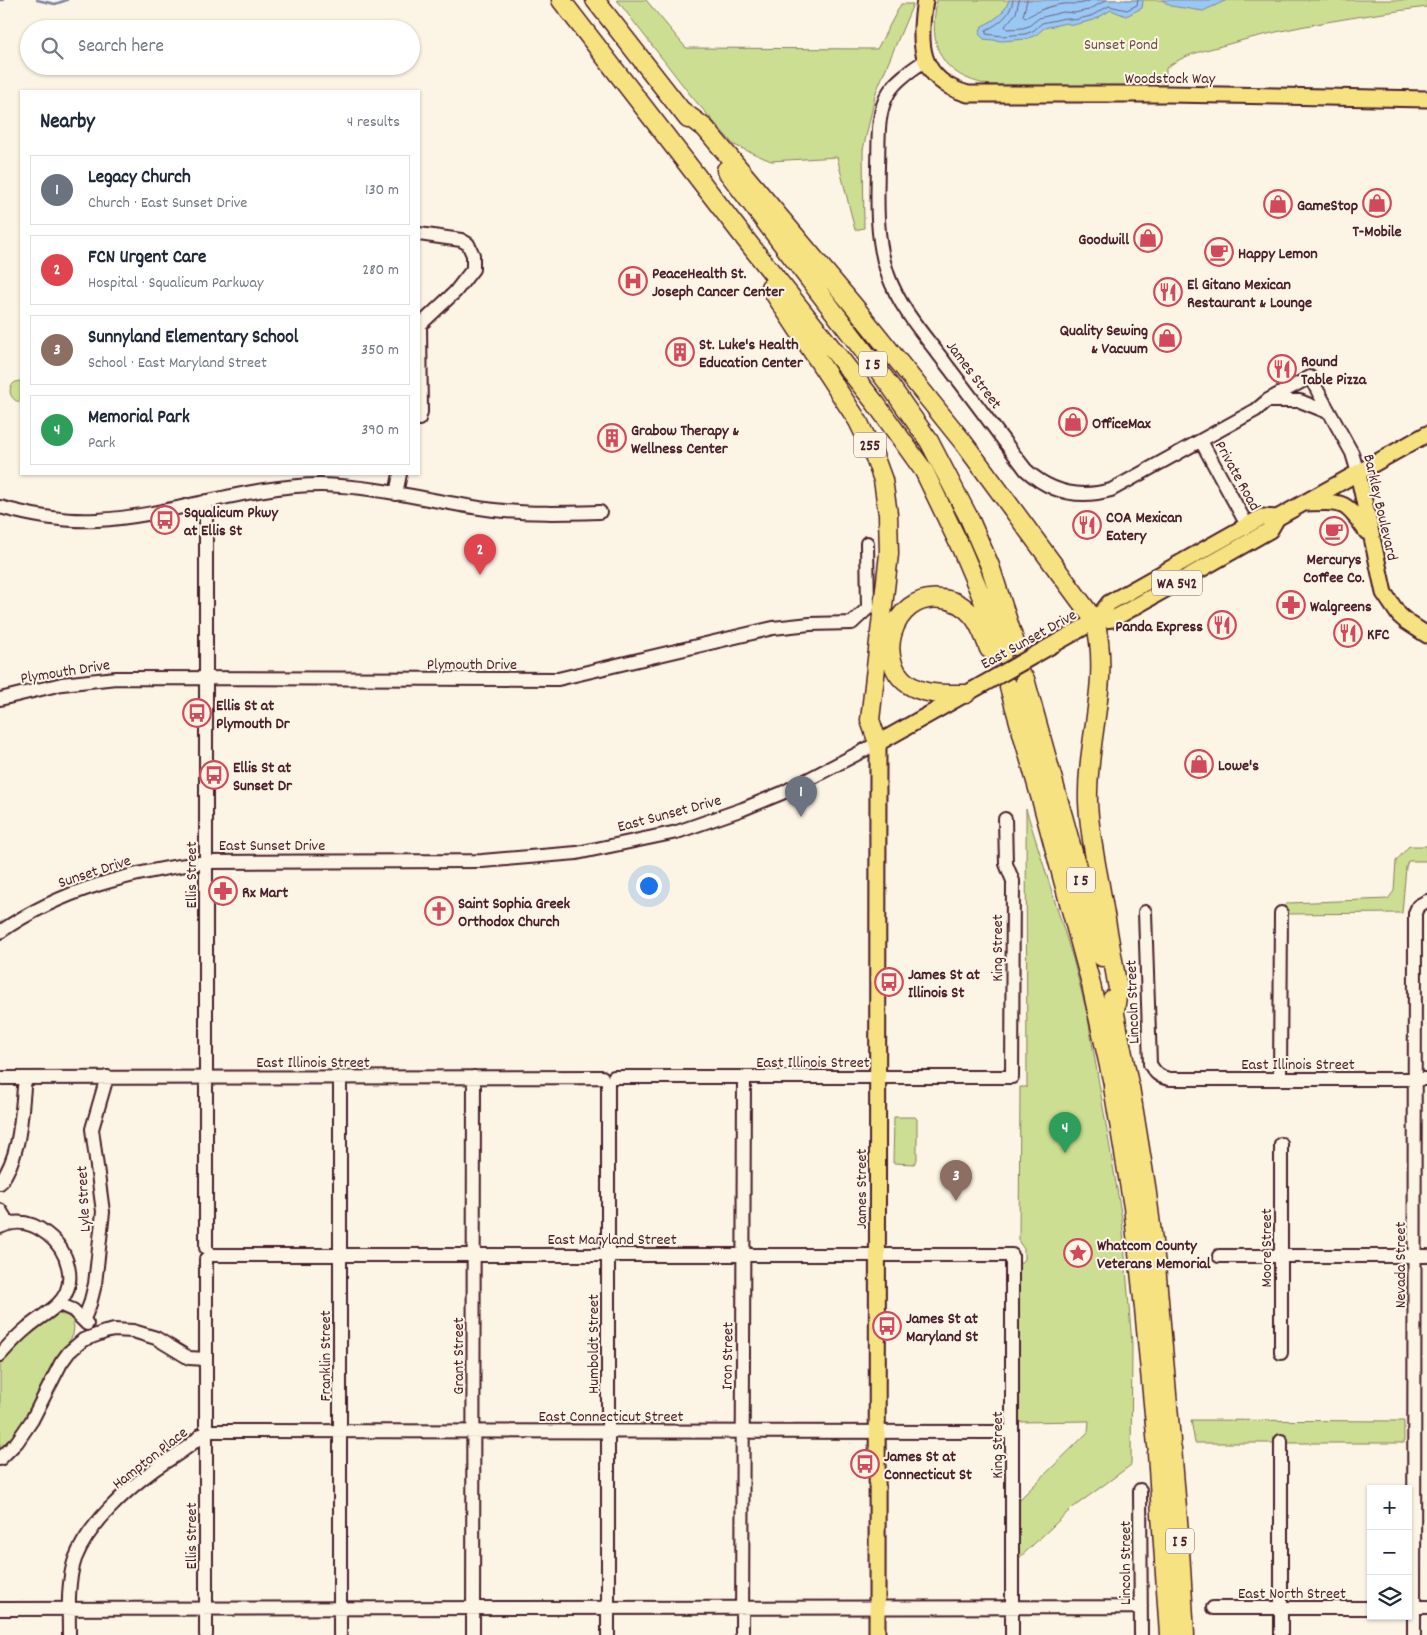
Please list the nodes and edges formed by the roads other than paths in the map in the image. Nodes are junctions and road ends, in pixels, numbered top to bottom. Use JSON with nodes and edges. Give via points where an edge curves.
{"nodes":[{"id":1,"x":561,"y":0,"type":"edge"},
{"id":2,"x":595,"y":0,"type":"edge"},
{"id":3,"x":925,"y":0,"type":"edge"},
{"id":4,"x":926,"y":60,"type":"junction"},
{"id":5,"x":1427,"y":99,"type":"edge"},
{"id":6,"x":681,"y":110,"type":"junction"},
{"id":7,"x":420,"y":234,"type":"edge"},
{"id":8,"x":746,"y":240,"type":"junction"},
{"id":9,"x":420,"y":325,"type":"edge"},
{"id":10,"x":420,"y":325,"type":"edge"},
{"id":11,"x":1310,"y":377,"type":"joint"},
{"id":12,"x":1268,"y":400,"type":"junction"},
{"id":13,"x":1330,"y":413,"type":"junction"},
{"id":14,"x":420,"y":416,"type":"edge"},
{"id":15,"x":1427,"y":434,"type":"edge"},
{"id":16,"x":1201,"y":441,"type":"junction"},
{"id":17,"x":1358,"y":472,"type":"junction"},
{"id":18,"x":400,"y":475,"type":"edge"},
{"id":19,"x":396,"y":494,"type":"junction"},
{"id":20,"x":206,"y":501,"type":"junction"},
{"id":21,"x":1305,"y":503,"type":"junction"},
{"id":22,"x":0,"y":508,"type":"edge"},
{"id":23,"x":600,"y":512,"type":"dead end"},
{"id":24,"x":1277,"y":518,"type":"junction"},
{"id":25,"x":1248,"y":525,"type":"junction"},
{"id":26,"x":1371,"y":537,"type":"junction"},
{"id":27,"x":867,"y":544,"type":"dead end"},
{"id":28,"x":1095,"y":621,"type":"junction"},
{"id":29,"x":1427,"y":635,"type":"edge"},
{"id":30,"x":889,"y":646,"type":"junction"},
{"id":31,"x":1004,"y":653,"type":"junction"},
{"id":32,"x":206,"y":679,"type":"junction"},
{"id":33,"x":1025,"y":679,"type":"tunnel mouth"},
{"id":34,"x":1009,"y":687,"type":"tunnel mouth"},
{"id":35,"x":968,"y":692,"type":"junction"},
{"id":36,"x":0,"y":699,"type":"edge"},
{"id":37,"x":878,"y":743,"type":"junction"},
{"id":38,"x":1006,"y":820,"type":"dead end"},
{"id":39,"x":206,"y":862,"type":"junction"},
{"id":40,"x":1427,"y":901,"type":"edge"},
{"id":41,"x":1144,"y":912,"type":"dead end"},
{"id":42,"x":1280,"y":913,"type":"dead end"},
{"id":43,"x":0,"y":932,"type":"edge"},
{"id":44,"x":1115,"y":1011,"type":"junction"},
{"id":45,"x":474,"y":1077,"type":"junction"},
{"id":46,"x":744,"y":1077,"type":"junction"},
{"id":47,"x":877,"y":1077,"type":"junction"},
{"id":48,"x":1012,"y":1077,"type":"joint"},
{"id":49,"x":0,"y":1078,"type":"edge"},
{"id":50,"x":25,"y":1078,"type":"junction"},
{"id":51,"x":107,"y":1078,"type":"junction"},
{"id":52,"x":206,"y":1078,"type":"junction"},
{"id":53,"x":340,"y":1078,"type":"junction"},
{"id":54,"x":608,"y":1079,"type":"junction"},
{"id":55,"x":1170,"y":1079,"type":"joint"},
{"id":56,"x":1280,"y":1079,"type":"junction"},
{"id":57,"x":1421,"y":1079,"type":"edge"},
{"id":58,"x":1121,"y":1086,"type":"junction"},
{"id":59,"x":1281,"y":1144,"type":"dead end"},
{"id":60,"x":0,"y":1183,"type":"edge"},
{"id":61,"x":0,"y":1210,"type":"edge"},
{"id":62,"x":4,"y":1225,"type":"edge"},
{"id":63,"x":208,"y":1254,"type":"junction"},
{"id":64,"x":340,"y":1254,"type":"junction"},
{"id":65,"x":474,"y":1255,"type":"junction"},
{"id":66,"x":608,"y":1255,"type":"junction"},
{"id":67,"x":744,"y":1255,"type":"junction"},
{"id":68,"x":877,"y":1255,"type":"junction"},
{"id":69,"x":1012,"y":1255,"type":"joint"},
{"id":70,"x":1219,"y":1256,"type":"dead end"},
{"id":71,"x":1281,"y":1256,"type":"junction"},
{"id":72,"x":1421,"y":1256,"type":"edge"},
{"id":73,"x":59,"y":1304,"type":"junction"},
{"id":74,"x":84,"y":1319,"type":"junction"},
{"id":75,"x":93,"y":1335,"type":"junction"},
{"id":76,"x":1281,"y":1353,"type":"dead end"},
{"id":77,"x":0,"y":1355,"type":"edge"},
{"id":78,"x":206,"y":1358,"type":"junction"},
{"id":79,"x":340,"y":1431,"type":"junction"},
{"id":80,"x":473,"y":1431,"type":"junction"},
{"id":81,"x":206,"y":1432,"type":"junction"},
{"id":82,"x":608,"y":1432,"type":"junction"},
{"id":83,"x":742,"y":1432,"type":"junction"},
{"id":84,"x":877,"y":1432,"type":"junction"},
{"id":85,"x":1012,"y":1432,"type":"junction"},
{"id":86,"x":1281,"y":1441,"type":"dead end"},
{"id":87,"x":1164,"y":1447,"type":"junction"},
{"id":88,"x":0,"y":1459,"type":"edge"},
{"id":89,"x":1140,"y":1490,"type":"dead end"},
{"id":90,"x":1417,"y":1607,"type":"edge"},
{"id":91,"x":608,"y":1608,"type":"junction"},
{"id":92,"x":742,"y":1608,"type":"junction"},
{"id":93,"x":877,"y":1608,"type":"junction"},
{"id":94,"x":1012,"y":1608,"type":"junction"},
{"id":95,"x":1141,"y":1608,"type":"junction"},
{"id":96,"x":1214,"y":1608,"type":"dead end"},
{"id":97,"x":1281,"y":1608,"type":"junction"},
{"id":98,"x":1367,"y":1608,"type":"edge"},
{"id":99,"x":0,"y":1609,"type":"edge"},
{"id":100,"x":69,"y":1609,"type":"junction"},
{"id":101,"x":206,"y":1609,"type":"junction"},
{"id":102,"x":340,"y":1609,"type":"junction"},
{"id":103,"x":473,"y":1609,"type":"junction"},
{"id":104,"x":69,"y":1635,"type":"edge"},
{"id":105,"x":206,"y":1635,"type":"edge"},
{"id":106,"x":340,"y":1635,"type":"edge"},
{"id":107,"x":473,"y":1635,"type":"edge"},
{"id":108,"x":608,"y":1635,"type":"edge"},
{"id":109,"x":742,"y":1635,"type":"edge"},
{"id":110,"x":876,"y":1635,"type":"edge"},
{"id":111,"x":1012,"y":1635,"type":"edge"},
{"id":112,"x":1141,"y":1635,"type":"edge"},
{"id":113,"x":1169,"y":1635,"type":"edge"},
{"id":114,"x":1185,"y":1635,"type":"edge"},
{"id":115,"x":1281,"y":1635,"type":"edge"},
{"id":116,"x":1414,"y":1635,"type":"edge"}],
"edges":[{"from":1,"to":8,"type":"highway","number":"I 5"},
{"from":2,"to":6,"type":"highway","number":"I 5"},
{"from":3,"to":4,"type":"main road","via":[[920,37]]},
{"from":4,"to":5,"type":"main road","name":"Woodstock Way","via":[[944,83],[959,91],[978,95],[1168,94]]},
{"from":4,"to":16,"type":"street","name":"James Street","via":[[897,82],[883,105],[877,193],[886,268],[896,293],[919,329],[1026,470],[1053,488],[1086,495],[1111,490]]},
{"from":6,"to":28,"type":"highway","via":[[705,128],[854,306],[963,442]]},
{"from":6,"to":31,"type":"highway","number":"I 5","via":[[929,441],[990,566]]},
{"from":7,"to":10,"type":"street","via":[[461,240],[468,244],[473,255],[473,269],[455,292]]},
{"from":8,"to":31,"type":"highway","number":"I 5","via":[[876,404],[924,471],[961,548]]},
{"from":8,"to":37,"type":"highway","number":"255","via":[[752,259],[858,421],[883,480],[889,554],[870,720]]},
{"from":9,"to":14,"type":"street"},
{"from":11,"to":12,"type":"street","name":"James Street"},
{"from":11,"to":13,"type":"street","name":"Barkley Boulevard"},
{"from":12,"to":13,"type":"street","via":[[1300,402]]},
{"from":12,"to":16,"type":"street","name":"James Street"},
{"from":13,"to":17,"type":"street","name":"Barkley Boulevard","via":[[1352,453]]},
{"from":15,"to":17,"type":"main road","name":"East Sunset Drive","number":"WA 542"},
{"from":16,"to":25,"type":"street","name":"Private Road"},
{"from":17,"to":21,"type":"main road","name":"East Sunset Drive","number":"WA 542"},
{"from":17,"to":26,"type":"main road","name":"Barkley Boulevard"},
{"from":18,"to":19,"type":"street"},
{"from":19,"to":20,"type":"street","via":[[308,485]]},
{"from":19,"to":23,"type":"street","via":[[502,511]]},
{"from":20,"to":22,"type":"street","via":[[96,520],[47,518]]},
{"from":20,"to":32,"type":"street","name":"Ellis Street"},
{"from":21,"to":24,"type":"main road","name":"East Sunset Drive","number":"WA 542"},
{"from":21,"to":26,"type":"main road","via":[[1343,504],[1353,511]]},
{"from":24,"to":25,"type":"main road","name":"East Sunset Drive","number":"WA 542","via":[[1262,516]]},
{"from":24,"to":28,"type":"main road","name":"East Sunset Drive","number":"WA 542","via":[[1270,530],[1122,614],[1113,619]]},
{"from":25,"to":28,"type":"main road","name":"East Sunset Drive","number":"WA 542","via":[[1106,604]]},
{"from":26,"to":29,"type":"main road","name":"Barkley Boulevard","via":[[1388,600],[1403,619]]},
{"from":27,"to":32,"type":"street","name":"Plymouth Drive","via":[[868,608],[852,623],[773,628],[558,679]]},
{"from":28,"to":35,"type":"main road","name":"East Sunset Drive","number":"WA 542","bridge":true},
{"from":28,"to":44,"type":"highway","via":[[1100,639],[1101,668],[1088,802],[1118,989]]},
{"from":30,"to":31,"type":"highway","via":[[898,619],[907,608],[932,597],[960,604],[973,616],[983,634]]},
{"from":30,"to":35,"type":"highway","via":[[896,670],[914,688],[932,693]]},
{"from":30,"to":37,"type":"highway"},
{"from":32,"to":36,"type":"street","name":"Plymouth Drive","via":[[105,678],[62,684]]},
{"from":32,"to":39,"type":"street","name":"Ellis Street"},
{"from":33,"to":44,"type":"highway","number":"I 5"},
{"from":34,"to":58,"type":"highway","number":"I 5"},
{"from":35,"to":37,"type":"main road","name":"East Sunset Drive"},
{"from":37,"to":39,"type":"street","name":"East Sunset Drive","via":[[782,793],[743,809],[677,832],[593,850],[482,861]]},
{"from":37,"to":47,"type":"main road","name":"James Street"},
{"from":38,"to":48,"type":"street","name":"King Street","via":[[1006,864],[1013,881]]},
{"from":39,"to":43,"type":"street","name":"Sunset Drive","via":[[141,872],[87,887],[33,911]]},
{"from":39,"to":52,"type":"street","name":"Ellis Street"},
{"from":40,"to":57,"type":"street","name":"Nevada Street","via":[[1418,906],[1415,914]]},
{"from":41,"to":55,"type":"street","name":"Lincoln Street","via":[[1150,1064],[1154,1072]]},
{"from":42,"to":56,"type":"street"},
{"from":44,"to":58,"type":"highway","number":"I 5"},
{"from":45,"to":53,"type":"street","name":"East Illinois Street"},
{"from":45,"to":54,"type":"street","name":"East Illinois Street"},
{"from":45,"to":65,"type":"street","name":"Grant Street"},
{"from":46,"to":47,"type":"street","name":"East Illinois Street"},
{"from":46,"to":54,"type":"street","name":"East Illinois Street"},
{"from":46,"to":67,"type":"street","name":"Iron Street"},
{"from":47,"to":48,"type":"street","name":"East Illinois Street"},
{"from":47,"to":68,"type":"main road","name":"James Street"},
{"from":49,"to":50,"type":"street","name":"East Illinois Street"},
{"from":50,"to":51,"type":"street","name":"East Illinois Street"},
{"from":50,"to":60,"type":"street","via":[[17,1141],[12,1161]]},
{"from":51,"to":52,"type":"street","name":"East Illinois Street"},
{"from":51,"to":74,"type":"street","name":"Lyle Street","via":[[92,1129],[103,1212],[95,1284]]},
{"from":52,"to":53,"type":"street","name":"East Illinois Street"},
{"from":52,"to":63,"type":"street","name":"Ellis Street"},
{"from":53,"to":64,"type":"street","name":"Franklin Street"},
{"from":54,"to":66,"type":"street","name":"Humboldt Street"},
{"from":55,"to":56,"type":"street","name":"East Illinois Street"},
{"from":56,"to":57,"type":"street","name":"East Illinois Street"},
{"from":57,"to":72,"type":"street","name":"Nevada Street"},
{"from":58,"to":87,"type":"highway","number":"I 5","via":[[1146,1186],[1156,1265]]},
{"from":59,"to":71,"type":"street","name":"Moore Street"},
{"from":61,"to":62,"type":"street"},
{"from":62,"to":73,"type":"street","via":[[22,1222],[38,1228],[54,1240],[69,1269],[66,1293]]},
{"from":63,"to":64,"type":"street","name":"East Maryland Street"},
{"from":63,"to":78,"type":"street","name":"Ellis Street"},
{"from":64,"to":65,"type":"street","name":"East Maryland Street"},
{"from":64,"to":79,"type":"street","name":"Franklin Street"},
{"from":65,"to":66,"type":"street","name":"East Maryland Street"},
{"from":65,"to":80,"type":"street","name":"Grant Street"},
{"from":66,"to":67,"type":"street","name":"East Maryland Street"},
{"from":66,"to":82,"type":"street","name":"Humboldt Street"},
{"from":67,"to":68,"type":"street","name":"East Maryland Street"},
{"from":67,"to":83,"type":"street","name":"Iron Street"},
{"from":68,"to":69,"type":"street","name":"East Maryland Street"},
{"from":68,"to":84,"type":"main road","name":"James Street"},
{"from":69,"to":85,"type":"street","name":"King Street"},
{"from":70,"to":71,"type":"street"},
{"from":71,"to":72,"type":"street"},
{"from":71,"to":76,"type":"street","name":"Moore Street"},
{"from":72,"to":90,"type":"street","name":"Nevada Street"},
{"from":73,"to":74,"type":"street"},
{"from":73,"to":77,"type":"street","via":[[20,1334]]},
{"from":74,"to":75,"type":"street"},
{"from":75,"to":78,"type":"street","via":[[133,1330],[156,1338],[188,1358]]},
{"from":75,"to":88,"type":"street","via":[[77,1344],[61,1363],[32,1420]]},
{"from":78,"to":81,"type":"street","name":"Ellis Street"},
{"from":79,"to":80,"type":"street","name":"East Connecticut Street"},
{"from":79,"to":81,"type":"street","name":"East Connecticut Street"},
{"from":79,"to":102,"type":"street","name":"Franklin Street"},
{"from":80,"to":82,"type":"street","name":"East Connecticut Street"},
{"from":80,"to":103,"type":"street","name":"Grant Street"},
{"from":81,"to":100,"type":"street","name":"Hampton Place","via":[[140,1480],[99,1522],[75,1561]]},
{"from":81,"to":101,"type":"street","name":"Ellis Street"},
{"from":82,"to":83,"type":"street","name":"East Connecticut Street"},
{"from":82,"to":91,"type":"street","name":"Humboldt Street"},
{"from":83,"to":84,"type":"street","name":"East Connecticut Street"},
{"from":83,"to":92,"type":"street","name":"Iron Street"},
{"from":84,"to":85,"type":"street","name":"East Connecticut Street"},
{"from":84,"to":93,"type":"main road","name":"James Street"},
{"from":85,"to":94,"type":"street","name":"King Street"},
{"from":86,"to":97,"type":"street"},
{"from":87,"to":113,"type":"highway","number":"I 5"},
{"from":87,"to":114,"type":"highway","number":"I 5","via":[[1180,1533]]},
{"from":89,"to":95,"type":"street","name":"Lincoln Street"},
{"from":90,"to":116,"type":"street","name":"Nevada Street"},
{"from":91,"to":92,"type":"street"},
{"from":91,"to":103,"type":"street"},
{"from":91,"to":108,"type":"street","name":"Humboldt Street"},
{"from":92,"to":93,"type":"street"},
{"from":92,"to":109,"type":"street","name":"Iron Street"},
{"from":93,"to":94,"type":"street"},
{"from":93,"to":110,"type":"main road","name":"James Street"},
{"from":94,"to":95,"type":"street"},
{"from":94,"to":111,"type":"street","name":"King Street"},
{"from":95,"to":112,"type":"street","name":"Lincoln Street"},
{"from":96,"to":97,"type":"street","name":"East North Street"},
{"from":97,"to":98,"type":"street","name":"East North Street"},
{"from":97,"to":115,"type":"street"},
{"from":99,"to":100,"type":"street"},
{"from":100,"to":101,"type":"street"},
{"from":100,"to":104,"type":"street","name":"Hampton Place"},
{"from":101,"to":102,"type":"street"},
{"from":101,"to":105,"type":"street","name":"Ellis Street"},
{"from":102,"to":103,"type":"street"},
{"from":102,"to":106,"type":"street","name":"Franklin Street"},
{"from":103,"to":107,"type":"street","name":"Grant Street"}]}
